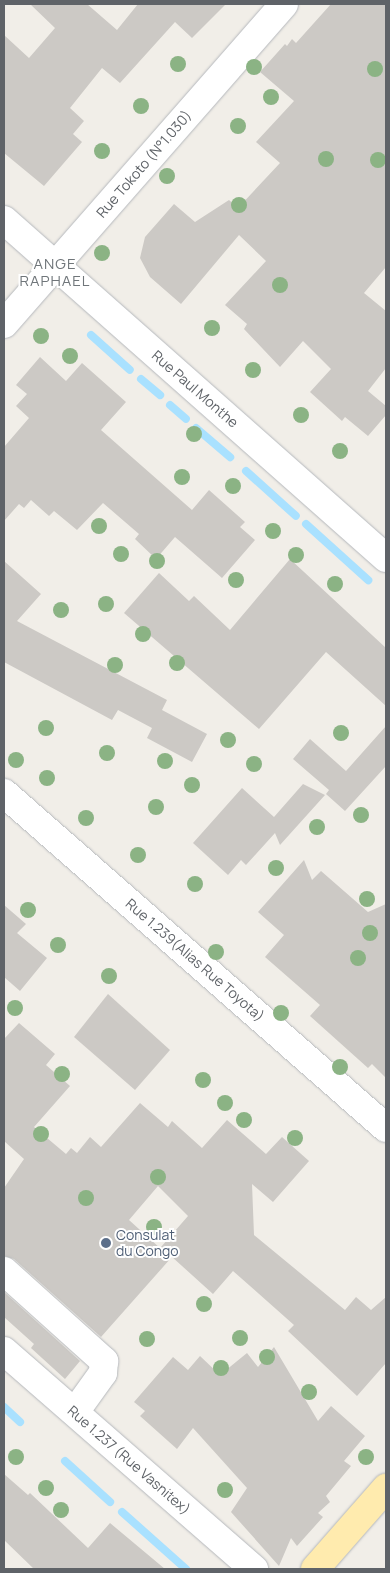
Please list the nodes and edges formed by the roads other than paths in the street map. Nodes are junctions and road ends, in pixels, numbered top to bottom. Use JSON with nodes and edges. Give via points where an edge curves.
{"nodes":[{"id":1,"x":284,"y":4,"type":"edge"},
{"id":2,"x":4,"y":220,"type":"edge"},
{"id":3,"x":56,"y":266,"type":"junction"},
{"id":4,"x":4,"y":324,"type":"edge"},
{"id":5,"x":386,"y":558,"type":"edge"},
{"id":6,"x":4,"y":793,"type":"edge"},
{"id":7,"x":386,"y":1128,"type":"edge"},
{"id":8,"x":4,"y":1272,"type":"edge"},
{"id":9,"x":4,"y":1351,"type":"edge"},
{"id":10,"x":75,"y":1412,"type":"junction"},
{"id":11,"x":382,"y":1502,"type":"edge"},
{"id":12,"x":254,"y":1569,"type":"edge"},
{"id":13,"x":316,"y":1569,"type":"edge"}],
"edges":[{"from":1,"to":3,"type":"street","name":"Rue Tokoto (N°1.030)"},
{"from":2,"to":3,"type":"street","name":"Rue Paul Monthe"},
{"from":3,"to":4,"type":"street","name":"Rue Tokoto (N°1.030)"},
{"from":3,"to":5,"type":"street","name":"Rue Paul Monthe"},
{"from":6,"to":7,"type":"street","name":"Rue 1.239(Alias Rue Toyota)"},
{"from":8,"to":10,"type":"street","via":[[104,1361],[103,1373]]},
{"from":9,"to":10,"type":"street","name":"Rue 1.237 (Rue Vasnitex)"},
{"from":10,"to":12,"type":"street","name":"Rue 1.237 (Rue Vasnitex)"},
{"from":11,"to":13,"type":"main road"}]}
